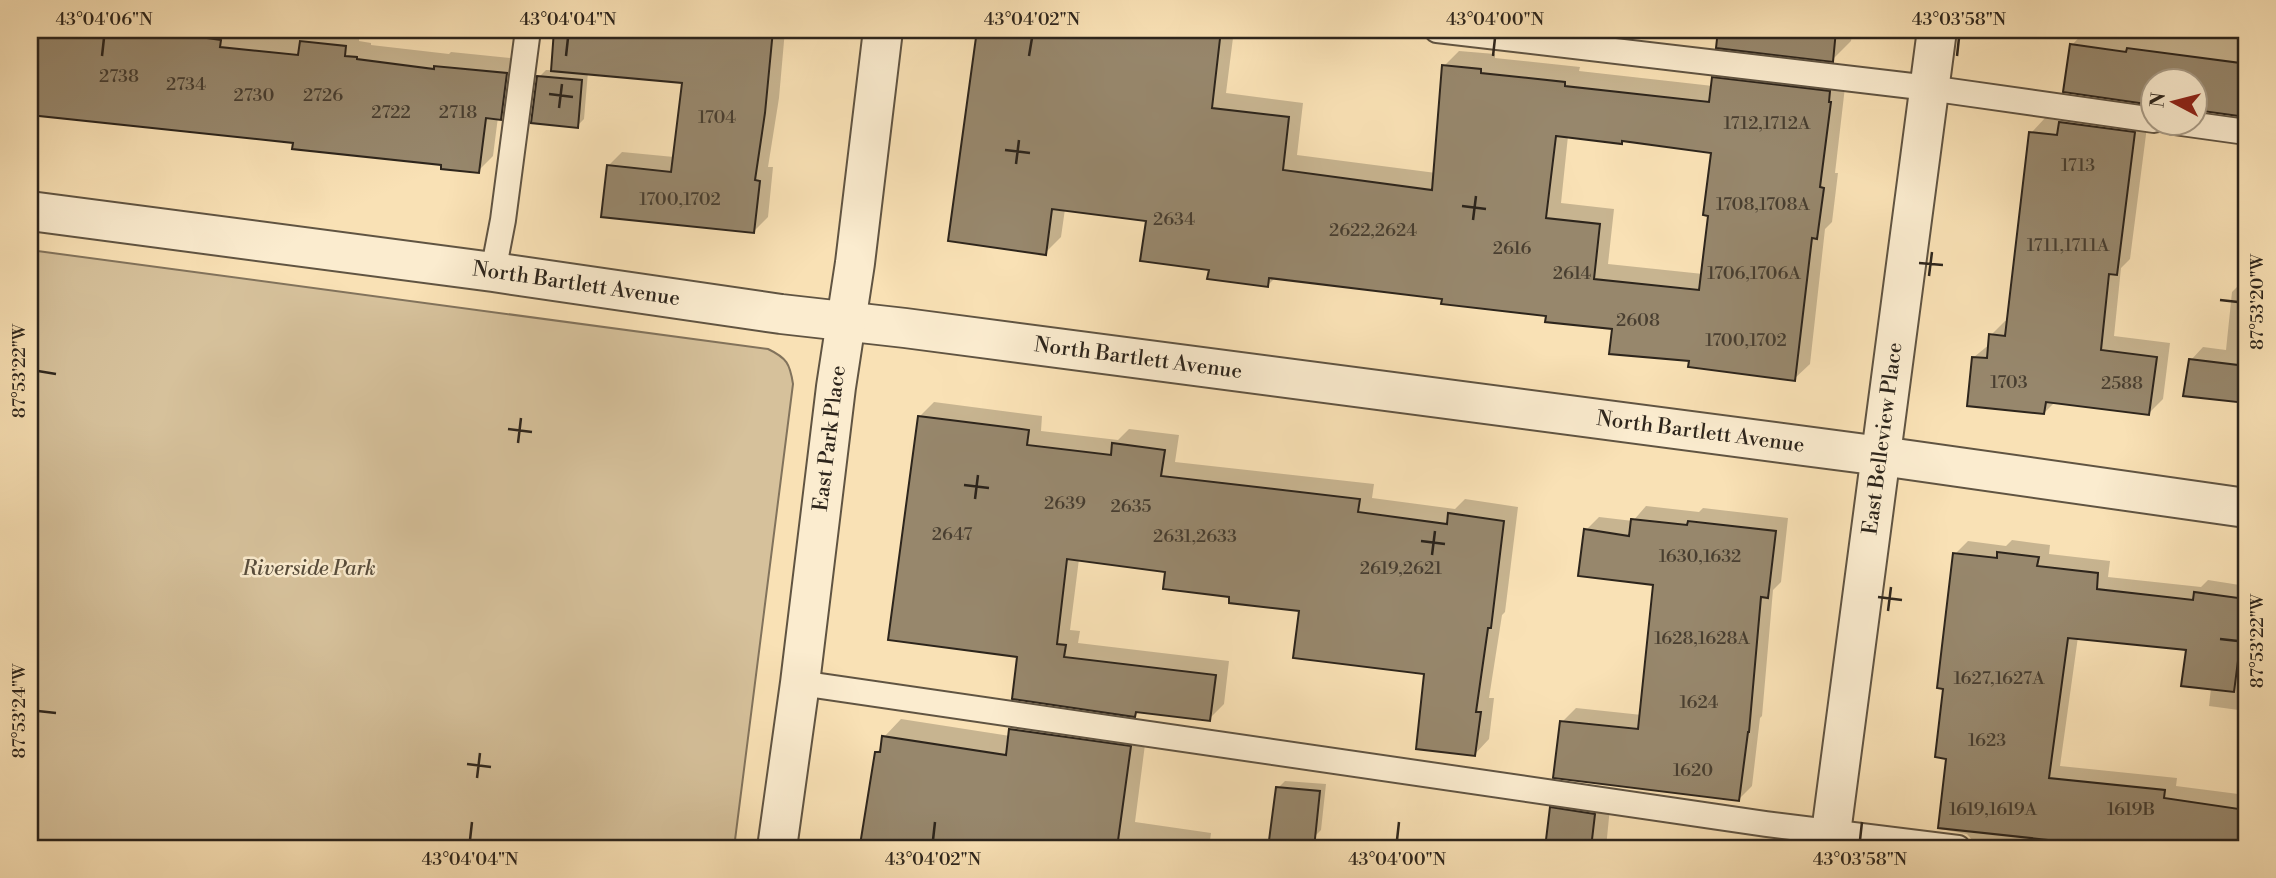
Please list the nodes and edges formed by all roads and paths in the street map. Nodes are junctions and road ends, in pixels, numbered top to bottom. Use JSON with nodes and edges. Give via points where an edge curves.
{"nodes":[{"id":1,"x":528,"y":30,"type":"edge"},
{"id":2,"x":883,"y":30,"type":"edge"},
{"id":3,"x":1437,"y":30,"type":"edge"},
{"id":4,"x":1937,"y":30,"type":"edge"},
{"id":5,"x":1929,"y":88,"type":"junction"},
{"id":6,"x":2140,"y":118,"type":"edge"},
{"id":7,"x":2210,"y":127,"type":"edge"},
{"id":8,"x":2246,"y":132,"type":"edge"},
{"id":9,"x":30,"y":211,"type":"edge"},
{"id":10,"x":493,"y":272,"type":"junction"},
{"id":11,"x":845,"y":322,"type":"junction"},
{"id":12,"x":1881,"y":456,"type":"junction"},
{"id":13,"x":2246,"y":508,"type":"edge"},
{"id":14,"x":800,"y":683,"type":"junction"},
{"id":15,"x":1830,"y":841,"type":"edge"},
{"id":16,"x":776,"y":848,"type":"edge"},
{"id":17,"x":1958,"y":848,"type":"edge"}],
"edges":[{"from":1,"to":10,"type":"lane"},
{"from":2,"to":11,"type":"street","name":"East Park Place"},
{"from":3,"to":5,"type":"lane"},
{"from":4,"to":5,"type":"street","name":"East Belleview Place"},
{"from":5,"to":6,"type":"lane"},
{"from":5,"to":12,"type":"street","name":"East Belleview Place"},
{"from":7,"to":8,"type":"lane"},
{"from":9,"to":10,"type":"street","name":"North Bartlett Avenue"},
{"from":10,"to":11,"type":"street","name":"North Bartlett Avenue"},
{"from":11,"to":12,"type":"street","name":"North Bartlett Avenue"},
{"from":11,"to":14,"type":"street","name":"East Park Place"},
{"from":12,"to":13,"type":"street","name":"North Bartlett Avenue"},
{"from":12,"to":15,"type":"street","name":"East Belleview Place"},
{"from":14,"to":15,"type":"lane"},
{"from":14,"to":16,"type":"street","name":"East Park Place"},
{"from":15,"to":17,"type":"lane"}]}
